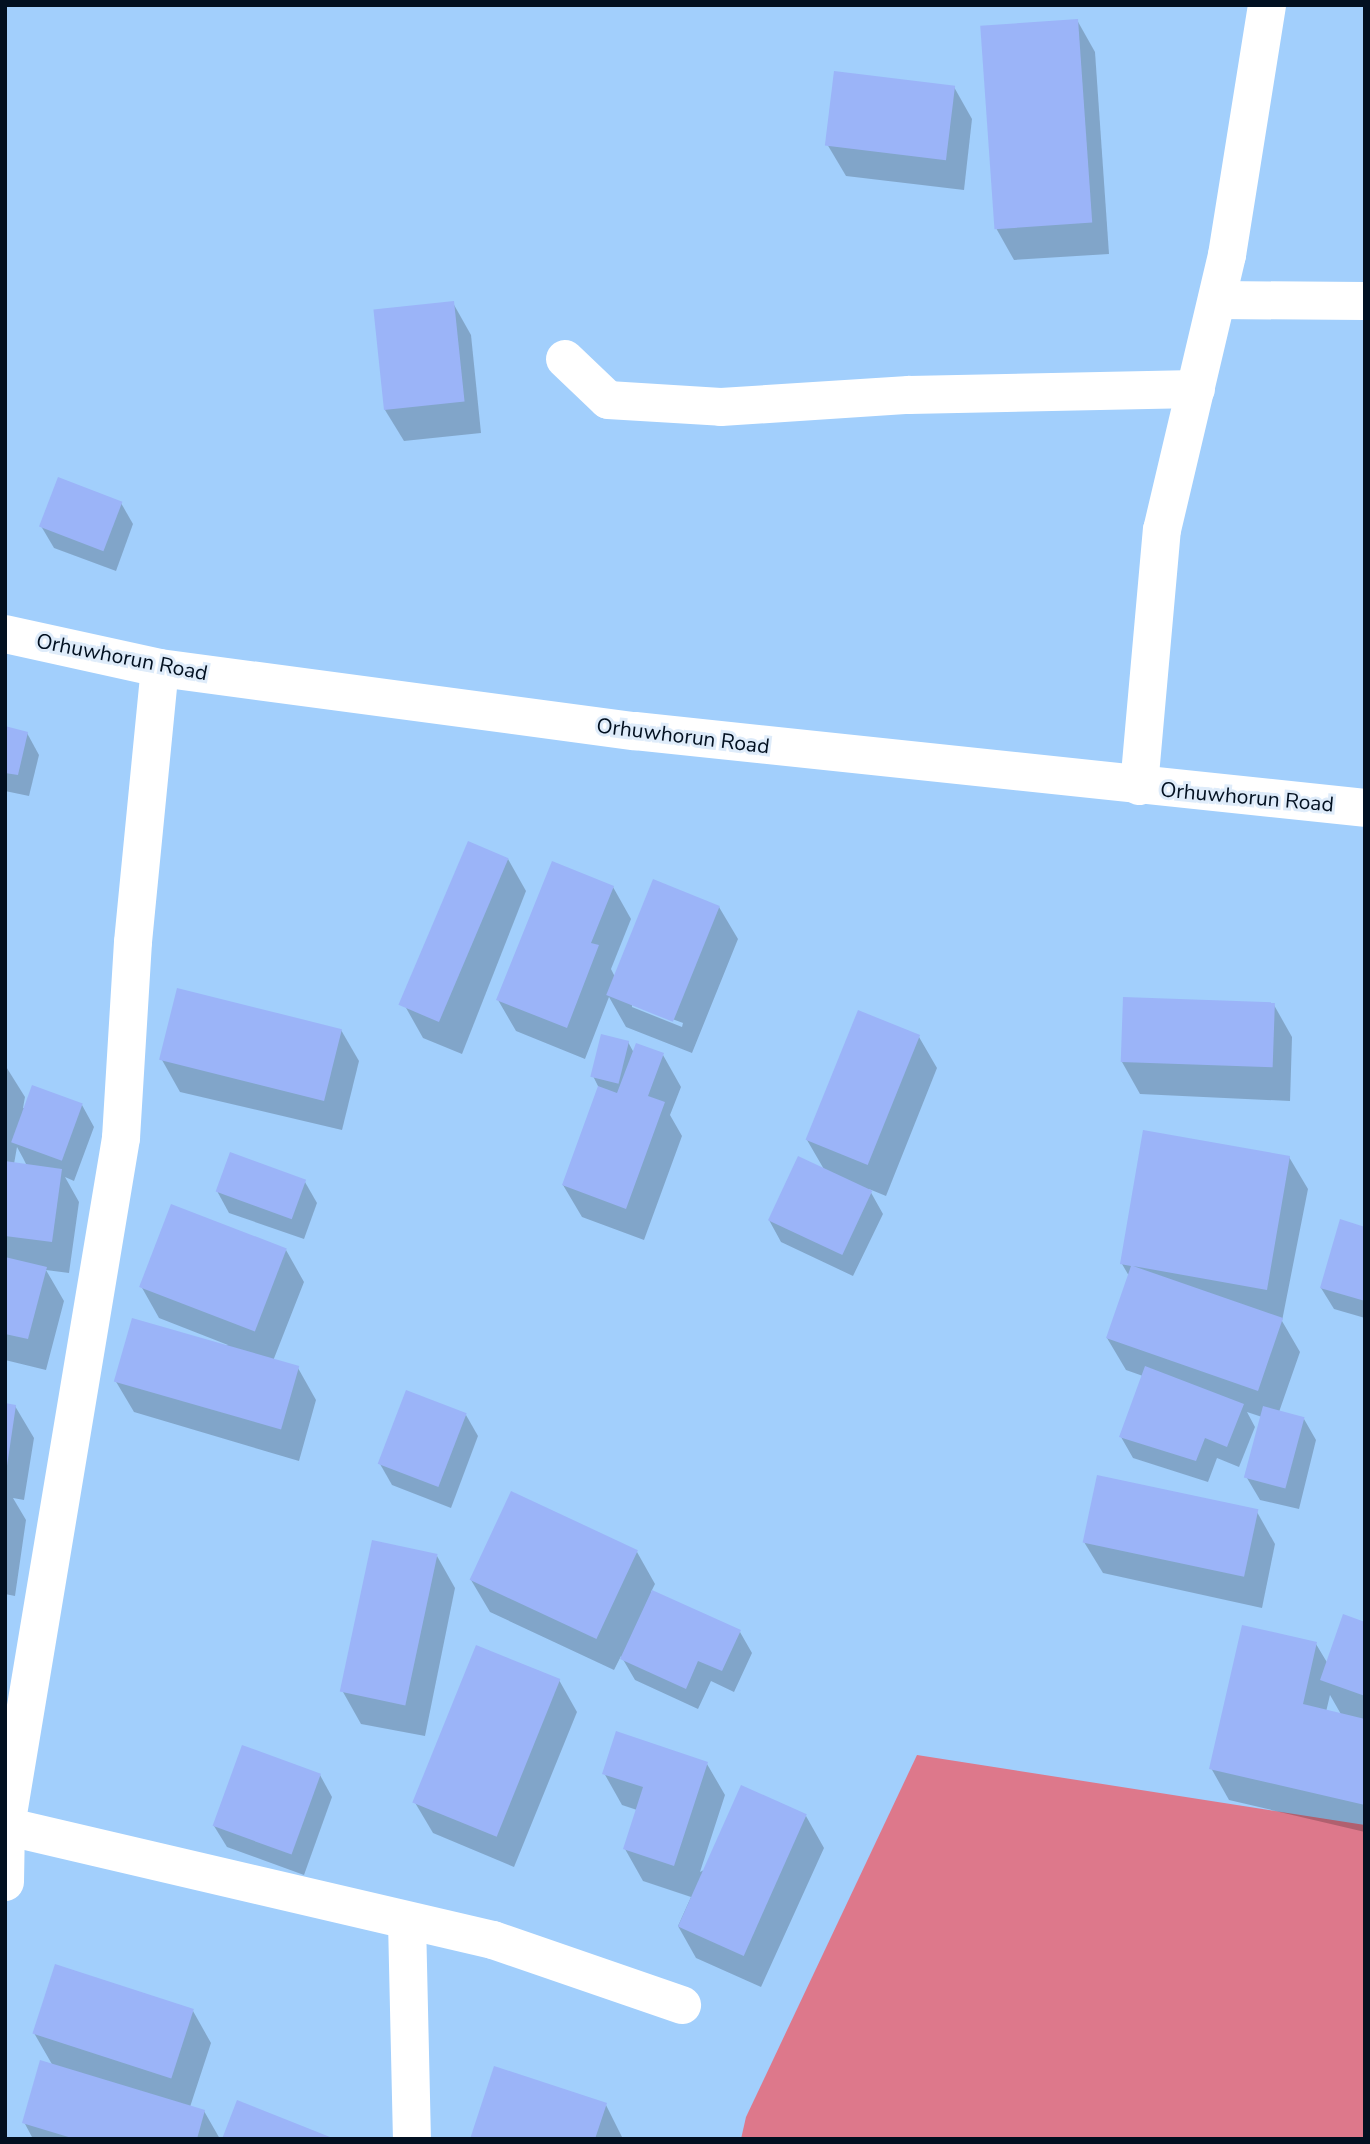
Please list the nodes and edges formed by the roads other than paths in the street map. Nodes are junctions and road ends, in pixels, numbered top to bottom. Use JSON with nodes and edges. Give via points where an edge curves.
{"nodes":[{"id":1,"x":1267,"y":5,"type":"edge"},
{"id":2,"x":1217,"y":300,"type":"junction"},
{"id":3,"x":1365,"y":301,"type":"edge"},
{"id":4,"x":565,"y":359,"type":"dead end"},
{"id":5,"x":1196,"y":389,"type":"junction"},
{"id":6,"x":5,"y":634,"type":"edge"},
{"id":7,"x":160,"y":668,"type":"junction"},
{"id":8,"x":1139,"y":786,"type":"junction"},
{"id":9,"x":1365,"y":808,"type":"edge"},
{"id":10,"x":6,"y":1826,"type":"edge"},
{"id":11,"x":5,"y":1882,"type":"edge"},
{"id":12,"x":407,"y":1921,"type":"junction"},
{"id":13,"x":682,"y":2005,"type":"dead end"},
{"id":14,"x":412,"y":2139,"type":"edge"}],
"edges":[{"from":1,"to":2,"type":"street"},
{"from":2,"to":3,"type":"street"},
{"from":2,"to":5,"type":"street"},
{"from":4,"to":5,"type":"street","via":[[608,400],[720,407],[909,395]]},
{"from":5,"to":8,"type":"street","via":[[1162,530]]},
{"from":6,"to":7,"type":"street","name":"Orhuwhorun Road"},
{"from":7,"to":8,"type":"street","name":"Orhuwhorun Road","via":[[635,731]]},
{"from":7,"to":10,"type":"street","via":[[133,942],[121,1138]]},
{"from":8,"to":9,"type":"street","name":"Orhuwhorun Road"},
{"from":10,"to":11,"type":"street"},
{"from":10,"to":12,"type":"street"},
{"from":12,"to":13,"type":"street","via":[[493,1940]]},
{"from":12,"to":14,"type":"street"}]}
